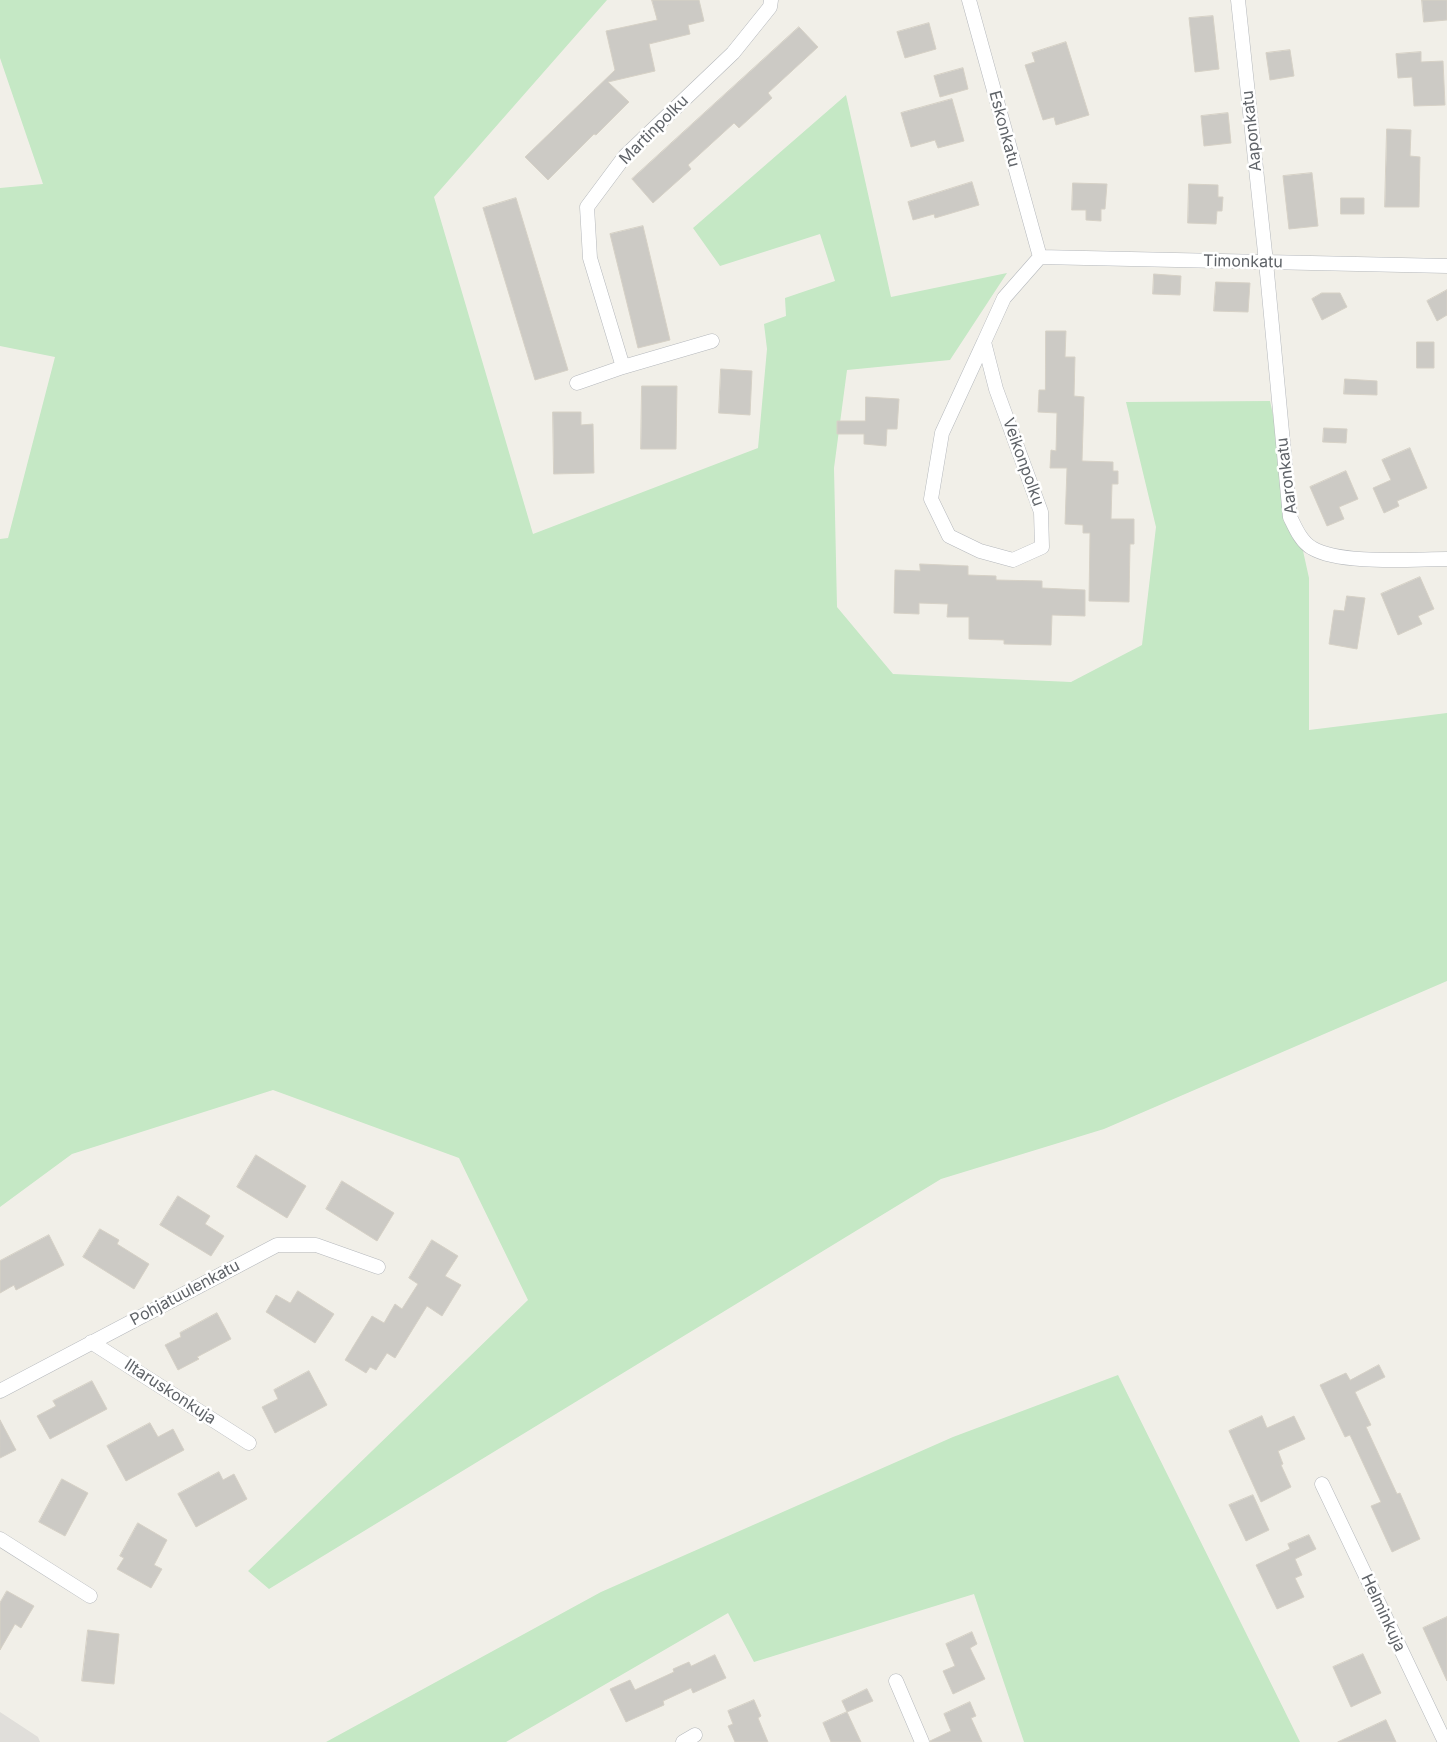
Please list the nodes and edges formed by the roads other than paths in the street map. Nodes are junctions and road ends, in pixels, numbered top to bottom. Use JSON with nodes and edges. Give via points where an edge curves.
{"nodes":[{"id":1,"x":771,"y":0,"type":"edge"},
{"id":2,"x":970,"y":0,"type":"edge"},
{"id":3,"x":1238,"y":0,"type":"edge"},
{"id":4,"x":1040,"y":257,"type":"junction"},
{"id":5,"x":1266,"y":262,"type":"junction"},
{"id":6,"x":1447,"y":266,"type":"edge"},
{"id":7,"x":712,"y":341,"type":"dead end"},
{"id":8,"x":984,"y":342,"type":"junction"},
{"id":9,"x":623,"y":367,"type":"junction"},
{"id":10,"x":577,"y":383,"type":"dead end"},
{"id":11,"x":1447,"y":559,"type":"edge"},
{"id":12,"x":378,"y":1267,"type":"dead end"},
{"id":13,"x":91,"y":1342,"type":"junction"},
{"id":14,"x":0,"y":1391,"type":"edge"},
{"id":15,"x":249,"y":1443,"type":"dead end"},
{"id":16,"x":1322,"y":1484,"type":"dead end"},
{"id":17,"x":0,"y":1539,"type":"edge"},
{"id":18,"x":90,"y":1596,"type":"dead end"},
{"id":19,"x":896,"y":1682,"type":"dead end"},
{"id":20,"x":922,"y":1742,"type":"edge"},
{"id":21,"x":1444,"y":1742,"type":"edge"}],
"edges":[{"from":1,"to":9,"type":"street","name":"Martinpolku","via":[[770,8],[734,52],[625,156],[587,208],[590,258]]},
{"from":2,"to":4,"type":"street","name":"Eskonkatu"},
{"from":3,"to":5,"type":"street","name":"Aaponkatu"},
{"from":4,"to":5,"type":"street","name":"Timonkatu"},
{"from":4,"to":8,"type":"street","name":"Veikonpolku","via":[[1004,298]]},
{"from":5,"to":6,"type":"street","name":"Timonkatu"},
{"from":5,"to":11,"type":"street","name":"Aaronkatu","via":[[1290,517],[1299,534],[1311,548],[1358,559]]},
{"from":7,"to":9,"type":"street"},
{"from":8,"to":8,"type":"street","name":"Veikonpolku","via":[[996,389],[1041,512],[1042,547],[1013,560],[980,551],[949,536],[931,499],[942,433]]},
{"from":9,"to":10,"type":"street"},
{"from":12,"to":13,"type":"street","name":"Pohjatuulenkatu","via":[[316,1245],[277,1245]]},
{"from":13,"to":14,"type":"street","name":"Pohjatuulenkatu"},
{"from":13,"to":15,"type":"street","name":"Iltaruskonkuja"},
{"from":16,"to":21,"type":"street","name":"Helminkuja"},
{"from":17,"to":18,"type":"street"},
{"from":19,"to":20,"type":"street"}]}
